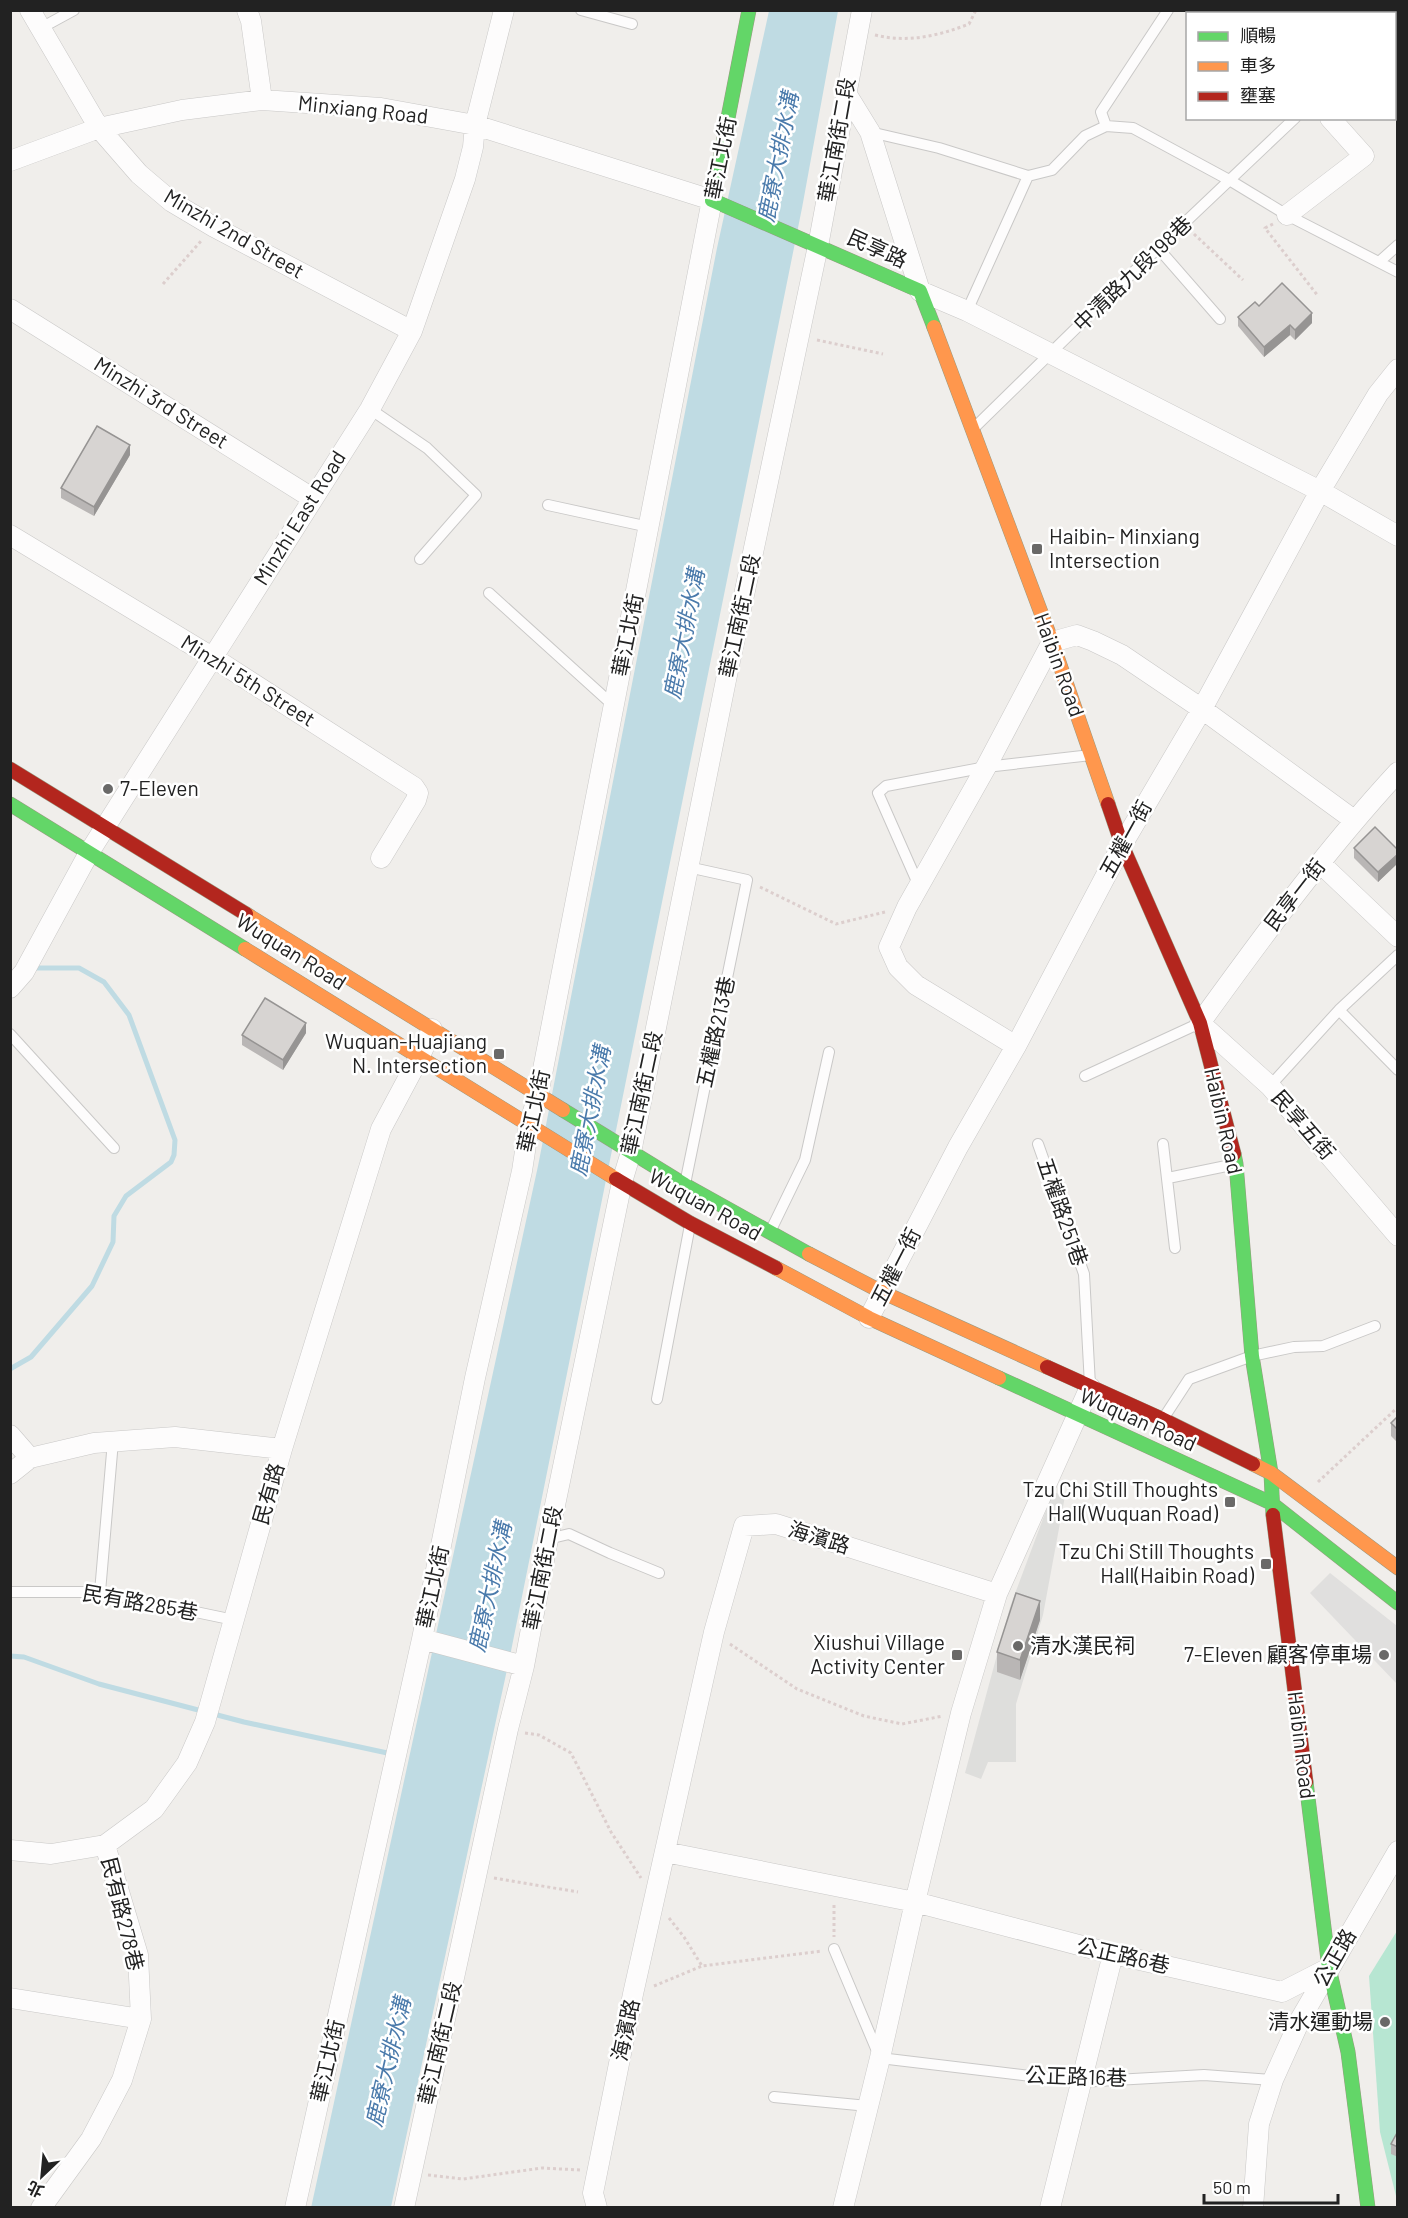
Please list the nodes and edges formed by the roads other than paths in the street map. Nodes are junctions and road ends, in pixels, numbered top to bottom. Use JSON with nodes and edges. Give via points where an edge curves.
{"nodes":[{"id":1,"x":30,"y":10,"type":"edge"},
{"id":2,"x":74,"y":10,"type":"edge"},
{"id":3,"x":247,"y":10,"type":"edge"},
{"id":4,"x":504,"y":10,"type":"edge"},
{"id":5,"x":581,"y":10,"type":"edge"},
{"id":6,"x":749,"y":10,"type":"edge"},
{"id":7,"x":862,"y":10,"type":"edge"},
{"id":8,"x":1168,"y":10,"type":"edge"},
{"id":9,"x":632,"y":24,"type":"dead end"},
{"id":10,"x":41,"y":28,"type":"junction"},
{"id":11,"x":846,"y":93,"type":"junction"},
{"id":12,"x":262,"y":100,"type":"junction"},
{"id":13,"x":1293,"y":120,"type":"edge"},
{"id":14,"x":1332,"y":120,"type":"edge"},
{"id":15,"x":476,"y":124,"type":"junction"},
{"id":16,"x":1106,"y":126,"type":"junction"},
{"id":17,"x":99,"y":128,"type":"junction"},
{"id":18,"x":870,"y":132,"type":"junction"},
{"id":19,"x":10,"y":161,"type":"edge"},
{"id":20,"x":1028,"y":176,"type":"junction"},
{"id":21,"x":1231,"y":181,"type":"junction"},
{"id":22,"x":712,"y":200,"type":"junction"},
{"id":23,"x":1287,"y":215,"type":"junction"},
{"id":24,"x":1398,"y":245,"type":"edge"},
{"id":25,"x":818,"y":246,"type":"junction"},
{"id":26,"x":1158,"y":248,"type":"junction"},
{"id":27,"x":1379,"y":262,"type":"junction"},
{"id":28,"x":1398,"y":272,"type":"edge"},
{"id":29,"x":920,"y":291,"type":"junction"},
{"id":30,"x":10,"y":309,"type":"edge"},
{"id":31,"x":967,"y":311,"type":"junction"},
{"id":32,"x":1220,"y":319,"type":"dead end"},
{"id":33,"x":412,"y":331,"type":"junction"},
{"id":34,"x":1050,"y":355,"type":"junction"},
{"id":35,"x":1398,"y":369,"type":"edge"},
{"id":36,"x":370,"y":409,"type":"junction"},
{"id":37,"x":971,"y":430,"type":"junction"},
{"id":38,"x":1320,"y":491,"type":"junction"},
{"id":39,"x":312,"y":498,"type":"junction"},
{"id":40,"x":548,"y":505,"type":"dead end"},
{"id":41,"x":649,"y":527,"type":"junction"},
{"id":42,"x":10,"y":535,"type":"edge"},
{"id":43,"x":1398,"y":536,"type":"edge"},
{"id":44,"x":420,"y":559,"type":"dead end"},
{"id":45,"x":489,"y":593,"type":"dead end"},
{"id":46,"x":1052,"y":642,"type":"junction"},
{"id":47,"x":212,"y":657,"type":"junction"},
{"id":48,"x":614,"y":706,"type":"junction"},
{"id":49,"x":1202,"y":709,"type":"junction"},
{"id":50,"x":1091,"y":755,"type":"junction"},
{"id":51,"x":986,"y":767,"type":"junction"},
{"id":52,"x":10,"y":769,"type":"edge"},
{"id":53,"x":1398,"y":772,"type":"edge"},
{"id":54,"x":10,"y":804,"type":"edge"},
{"id":55,"x":1354,"y":820,"type":"junction"},
{"id":56,"x":106,"y":828,"type":"junction"},
{"id":57,"x":1122,"y":844,"type":"junction"},
{"id":58,"x":90,"y":851,"type":"junction"},
{"id":59,"x":381,"y":858,"type":"dead end"},
{"id":60,"x":1320,"y":863,"type":"junction"},
{"id":61,"x":688,"y":867,"type":"junction"},
{"id":62,"x":919,"y":886,"type":"junction"},
{"id":63,"x":1398,"y":938,"type":"edge"},
{"id":64,"x":1398,"y":955,"type":"edge"},
{"id":65,"x":10,"y":988,"type":"edge"},
{"id":66,"x":1339,"y":1010,"type":"junction"},
{"id":67,"x":1200,"y":1023,"type":"junction"},
{"id":68,"x":432,"y":1029,"type":"junction"},
{"id":69,"x":10,"y":1034,"type":"edge"},
{"id":70,"x":1016,"y":1046,"type":"junction"},
{"id":71,"x":829,"y":1052,"type":"dead end"},
{"id":72,"x":420,"y":1056,"type":"junction"},
{"id":73,"x":1398,"y":1070,"type":"edge"},
{"id":74,"x":1085,"y":1076,"type":"dead end"},
{"id":75,"x":1270,"y":1086,"type":"junction"},
{"id":76,"x":543,"y":1098,"type":"junction"},
{"id":77,"x":534,"y":1128,"type":"junction"},
{"id":78,"x":1038,"y":1144,"type":"dead end"},
{"id":79,"x":1163,"y":1144,"type":"dead end"},
{"id":80,"x":623,"y":1147,"type":"junction"},
{"id":81,"x":114,"y":1148,"type":"dead end"},
{"id":82,"x":1236,"y":1164,"type":"junction"},
{"id":83,"x":1168,"y":1178,"type":"junction"},
{"id":84,"x":616,"y":1179,"type":"junction"},
{"id":85,"x":685,"y":1185,"type":"junction"},
{"id":86,"x":690,"y":1223,"type":"junction"},
{"id":87,"x":770,"y":1233,"type":"junction"},
{"id":88,"x":1398,"y":1236,"type":"edge"},
{"id":89,"x":1175,"y":1248,"type":"dead end"},
{"id":90,"x":882,"y":1292,"type":"junction"},
{"id":91,"x":869,"y":1318,"type":"junction"},
{"id":92,"x":1375,"y":1326,"type":"dead end"},
{"id":93,"x":1252,"y":1356,"type":"junction"},
{"id":94,"x":1090,"y":1387,"type":"junction"},
{"id":95,"x":657,"y":1399,"type":"dead end"},
{"id":96,"x":1076,"y":1415,"type":"junction"},
{"id":97,"x":1162,"y":1419,"type":"junction"},
{"id":98,"x":10,"y":1435,"type":"edge"},
{"id":99,"x":113,"y":1442,"type":"junction"},
{"id":100,"x":282,"y":1449,"type":"junction"},
{"id":101,"x":30,"y":1458,"type":"junction"},
{"id":102,"x":1271,"y":1473,"type":"junction"},
{"id":103,"x":10,"y":1474,"type":"edge"},
{"id":104,"x":1271,"y":1503,"type":"junction"},
{"id":105,"x":548,"y":1539,"type":"junction"},
{"id":106,"x":1398,"y":1568,"type":"edge"},
{"id":107,"x":659,"y":1573,"type":"dead end"},
{"id":108,"x":10,"y":1592,"type":"edge"},
{"id":109,"x":100,"y":1592,"type":"junction"},
{"id":110,"x":997,"y":1594,"type":"junction"},
{"id":111,"x":1398,"y":1604,"type":"edge"},
{"id":112,"x":234,"y":1620,"type":"junction"},
{"id":113,"x":426,"y":1640,"type":"junction"},
{"id":114,"x":518,"y":1664,"type":"junction"},
{"id":115,"x":105,"y":1845,"type":"junction"},
{"id":116,"x":10,"y":1850,"type":"edge"},
{"id":117,"x":1398,"y":1851,"type":"edge"},
{"id":118,"x":665,"y":1852,"type":"junction"},
{"id":119,"x":915,"y":1902,"type":"junction"},
{"id":120,"x":834,"y":1949,"type":"road end"},
{"id":121,"x":1113,"y":1954,"type":"junction"},
{"id":122,"x":1329,"y":1968,"type":"junction"},
{"id":123,"x":10,"y":1998,"type":"edge"},
{"id":124,"x":141,"y":2019,"type":"junction"},
{"id":125,"x":880,"y":2058,"type":"junction"},
{"id":126,"x":1273,"y":2080,"type":"junction"},
{"id":127,"x":1080,"y":2082,"type":"junction"},
{"id":128,"x":774,"y":2097,"type":"dead end"},
{"id":129,"x":868,"y":2106,"type":"junction"},
{"id":130,"x":41,"y":2208,"type":"edge"},
{"id":131,"x":295,"y":2208,"type":"edge"},
{"id":132,"x":404,"y":2208,"type":"edge"},
{"id":133,"x":597,"y":2208,"type":"edge"},
{"id":134,"x":843,"y":2208,"type":"edge"},
{"id":135,"x":1050,"y":2208,"type":"edge"},
{"id":136,"x":1253,"y":2208,"type":"edge"},
{"id":137,"x":1368,"y":2208,"type":"edge"}],
"edges":[{"from":1,"to":10,"type":"street","name":"Minzhi 2nd Street"},
{"from":2,"to":10,"type":"lane"},
{"from":3,"to":12,"type":"street"},
{"from":4,"to":15,"type":"street","name":"Minzhi East Road"},
{"from":5,"to":9,"type":"lane"},
{"from":6,"to":22,"type":"street","name":"華江北街"},
{"from":7,"to":11,"type":"street","name":"華江南街二段"},
{"from":8,"to":16,"type":"lane","via":[[1101,112]]},
{"from":10,"to":17,"type":"street","name":"Minzhi 2nd Street"},
{"from":11,"to":18,"type":"street","name":"Haibin Road"},
{"from":11,"to":25,"type":"street","name":"華江南街二段"},
{"from":12,"to":15,"type":"street","name":"Minxiang Road","via":[[381,108]]},
{"from":12,"to":17,"type":"street","name":"Minxiang Road","via":[[182,110]]},
{"from":13,"to":21,"type":"lane","name":"中清路九段198巷"},
{"from":14,"to":23,"type":"street","via":[[1364,156]]},
{"from":15,"to":22,"type":"street","name":"Minxiang Road"},
{"from":15,"to":33,"type":"street","name":"Minzhi East Road","via":[[465,178]]},
{"from":16,"to":20,"type":"lane","via":[[1085,136],[1052,170]]},
{"from":16,"to":21,"type":"lane","via":[[1133,128]]},
{"from":17,"to":19,"type":"street","name":"Minxiang Road"},
{"from":17,"to":33,"type":"street","name":"Minzhi 2nd Street","via":[[139,174],[172,202]]},
{"from":18,"to":20,"type":"lane","via":[[939,148]]},
{"from":18,"to":29,"type":"street","name":"Haibin Road"},
{"from":20,"to":31,"type":"lane"},
{"from":21,"to":23,"type":"lane"},
{"from":21,"to":26,"type":"lane","name":"中清路九段198巷"},
{"from":22,"to":25,"type":"street","name":"民享路"},
{"from":22,"to":41,"type":"street","name":"華江北街"},
{"from":23,"to":27,"type":"lane"},
{"from":24,"to":27,"type":"lane"},
{"from":25,"to":29,"type":"street","name":"民享路"},
{"from":25,"to":61,"type":"street","name":"華江南街二段"},
{"from":26,"to":32,"type":"lane"},
{"from":26,"to":34,"type":"lane","name":"中清路九段198巷"},
{"from":27,"to":28,"type":"lane"},
{"from":29,"to":31,"type":"street"},
{"from":29,"to":37,"type":"street","name":"Haibin Road"},
{"from":30,"to":39,"type":"street","name":"Minzhi 3rd Street"},
{"from":31,"to":34,"type":"street"},
{"from":33,"to":36,"type":"street","name":"Minzhi East Road"},
{"from":34,"to":37,"type":"lane","name":"中清路九段198巷"},
{"from":34,"to":38,"type":"street"},
{"from":35,"to":38,"type":"street","name":"五權一街","via":[[1378,394]]},
{"from":36,"to":39,"type":"street","name":"Minzhi East Road"},
{"from":36,"to":44,"type":"lane","via":[[428,448],[476,495]]},
{"from":37,"to":46,"type":"street","name":"Haibin Road"},
{"from":38,"to":43,"type":"street"},
{"from":38,"to":49,"type":"street","name":"五權一街"},
{"from":39,"to":47,"type":"street","name":"Minzhi East Road"},
{"from":40,"to":41,"type":"lane"},
{"from":41,"to":48,"type":"street","name":"華江北街"},
{"from":42,"to":47,"type":"street","name":"Minzhi 5th Street"},
{"from":45,"to":48,"type":"lane"},
{"from":46,"to":49,"type":"street","via":[[1077,635],[1094,641],[1122,655]]},
{"from":46,"to":50,"type":"street","name":"Haibin Road"},
{"from":46,"to":51,"type":"street"},
{"from":47,"to":56,"type":"street","name":"Minzhi East Road"},
{"from":47,"to":59,"type":"street","name":"Minzhi 5th Street","via":[[414,787],[418,793],[416,800]]},
{"from":48,"to":76,"type":"street","name":"華江北街"},
{"from":49,"to":55,"type":"street"},
{"from":49,"to":57,"type":"street","name":"五權一街"},
{"from":50,"to":51,"type":"lane"},
{"from":50,"to":57,"type":"street","name":"Haibin Road"},
{"from":51,"to":62,"type":"street"},
{"from":51,"to":62,"type":"lane","via":[[885,786],[878,793]]},
{"from":52,"to":56,"type":"street","name":"Wuquan Road"},
{"from":53,"to":55,"type":"street","name":"民享一街"},
{"from":54,"to":58,"type":"street","name":"Wuquan Road"},
{"from":55,"to":60,"type":"street","name":"民享一街"},
{"from":56,"to":58,"type":"street","name":"Minzhi East Road"},
{"from":56,"to":68,"type":"street","name":"Wuquan Road"},
{"from":57,"to":67,"type":"street","name":"Haibin Road"},
{"from":57,"to":70,"type":"street","name":"五權一街"},
{"from":58,"to":65,"type":"street","name":"Minzhi East Road","via":[[24,972]]},
{"from":58,"to":72,"type":"street","name":"Wuquan Road"},
{"from":60,"to":63,"type":"street"},
{"from":60,"to":67,"type":"street","name":"民享一街"},
{"from":61,"to":80,"type":"street","name":"華江南街二段"},
{"from":61,"to":85,"type":"lane","name":"五權路213巷","via":[[747,880]]},
{"from":62,"to":70,"type":"street","via":[[889,947],[898,966],[916,985]]},
{"from":64,"to":66,"type":"lane"},
{"from":66,"to":73,"type":"lane"},
{"from":66,"to":75,"type":"lane"},
{"from":67,"to":74,"type":"lane"},
{"from":67,"to":75,"type":"street","name":"民享五街"},
{"from":67,"to":82,"type":"street","name":"Haibin Road"},
{"from":68,"to":72,"type":"street","name":"民有路"},
{"from":68,"to":76,"type":"street","name":"Wuquan Road"},
{"from":69,"to":81,"type":"lane"},
{"from":70,"to":90,"type":"street","name":"五權一街"},
{"from":71,"to":87,"type":"lane","via":[[805,1160]]},
{"from":72,"to":77,"type":"street","name":"Wuquan Road"},
{"from":72,"to":100,"type":"street","name":"民有路","via":[[381,1129]]},
{"from":75,"to":88,"type":"street","name":"民享五街"},
{"from":76,"to":77,"type":"street","name":"華江北街"},
{"from":76,"to":80,"type":"street","name":"Wuquan Road"},
{"from":77,"to":84,"type":"street","name":"Wuquan Road"},
{"from":77,"to":113,"type":"street","name":"華江北街","via":[[475,1378]]},
{"from":78,"to":94,"type":"lane","name":"五權路251巷","via":[[1084,1274]]},
{"from":79,"to":83,"type":"lane"},
{"from":80,"to":84,"type":"street","name":"華江南街二段"},
{"from":80,"to":85,"type":"street","name":"Wuquan Road"},
{"from":82,"to":83,"type":"lane"},
{"from":82,"to":93,"type":"street","name":"Haibin Road"},
{"from":83,"to":89,"type":"lane"},
{"from":84,"to":86,"type":"street","name":"Wuquan Road"},
{"from":84,"to":105,"type":"street","name":"華江南街二段"},
{"from":85,"to":87,"type":"street","name":"Wuquan Road"},
{"from":86,"to":91,"type":"street","name":"Wuquan Road"},
{"from":86,"to":95,"type":"lane"},
{"from":87,"to":90,"type":"street","name":"Wuquan Road"},
{"from":90,"to":91,"type":"street","name":"五權一街"},
{"from":90,"to":94,"type":"street","name":"Wuquan Road"},
{"from":91,"to":96,"type":"street","name":"Wuquan Road"},
{"from":92,"to":93,"type":"lane","via":[[1323,1346],[1294,1347]]},
{"from":93,"to":97,"type":"lane","via":[[1189,1379]]},
{"from":93,"to":102,"type":"street","name":"Haibin Road"},
{"from":94,"to":96,"type":"street"},
{"from":94,"to":97,"type":"street","name":"Wuquan Road"},
{"from":96,"to":104,"type":"street","name":"Wuquan Road"},
{"from":96,"to":110,"type":"street"},
{"from":97,"to":102,"type":"street","name":"Wuquan Road"},
{"from":98,"to":101,"type":"street"},
{"from":99,"to":100,"type":"street","via":[[176,1437]]},
{"from":99,"to":101,"type":"street"},
{"from":99,"to":109,"type":"lane"},
{"from":100,"to":112,"type":"street","name":"民有路"},
{"from":101,"to":103,"type":"street"},
{"from":102,"to":104,"type":"street","name":"Haibin Road"},
{"from":102,"to":106,"type":"street","name":"Wuquan Road"},
{"from":104,"to":111,"type":"street","name":"Wuquan Road"},
{"from":104,"to":122,"type":"street","name":"Haibin Road"},
{"from":105,"to":107,"type":"lane","via":[[569,1534]]},
{"from":105,"to":114,"type":"street","name":"華江南街二段"},
{"from":108,"to":109,"type":"lane","name":"民有路285巷"},
{"from":109,"to":112,"type":"lane","name":"民有路285巷"},
{"from":110,"to":118,"type":"street","name":"海濱路","via":[[776,1524],[744,1527],[714,1632]]},
{"from":110,"to":119,"type":"street","via":[[961,1713]]},
{"from":112,"to":115,"type":"street","name":"民有路","via":[[205,1722],[187,1763],[154,1809]]},
{"from":113,"to":114,"type":"street"},
{"from":113,"to":131,"type":"street","name":"華江北街"},
{"from":114,"to":132,"type":"street","name":"華江南街二段","via":[[478,1875]]},
{"from":115,"to":116,"type":"street","name":"民有路","via":[[51,1854]]},
{"from":115,"to":124,"type":"street","name":"民有路278巷","via":[[138,1955]]},
{"from":117,"to":122,"type":"street","name":"公正路"},
{"from":118,"to":119,"type":"street"},
{"from":118,"to":133,"type":"street","name":"海濱路","via":[[596,2171],[593,2193]]},
{"from":119,"to":121,"type":"street","name":"公正路6巷"},
{"from":119,"to":125,"type":"street"},
{"from":120,"to":125,"type":"lane"},
{"from":121,"to":122,"type":"street","name":"公正路6巷","via":[[1282,1992]]},
{"from":121,"to":127,"type":"street"},
{"from":122,"to":126,"type":"street","name":"公正路"},
{"from":122,"to":137,"type":"street","name":"Haibin Road","via":[[1348,2052]]},
{"from":123,"to":124,"type":"street"},
{"from":124,"to":130,"type":"street","name":"民有路278巷","via":[[122,2080],[91,2139]]},
{"from":125,"to":127,"type":"lane","name":"公正路16巷"},
{"from":125,"to":129,"type":"street"},
{"from":126,"to":127,"type":"lane","name":"公正路16巷","via":[[1204,2075]]},
{"from":126,"to":136,"type":"street","name":"公正路","via":[[1259,2124]]},
{"from":127,"to":135,"type":"street"},
{"from":128,"to":129,"type":"lane"},
{"from":129,"to":134,"type":"street"}]}
